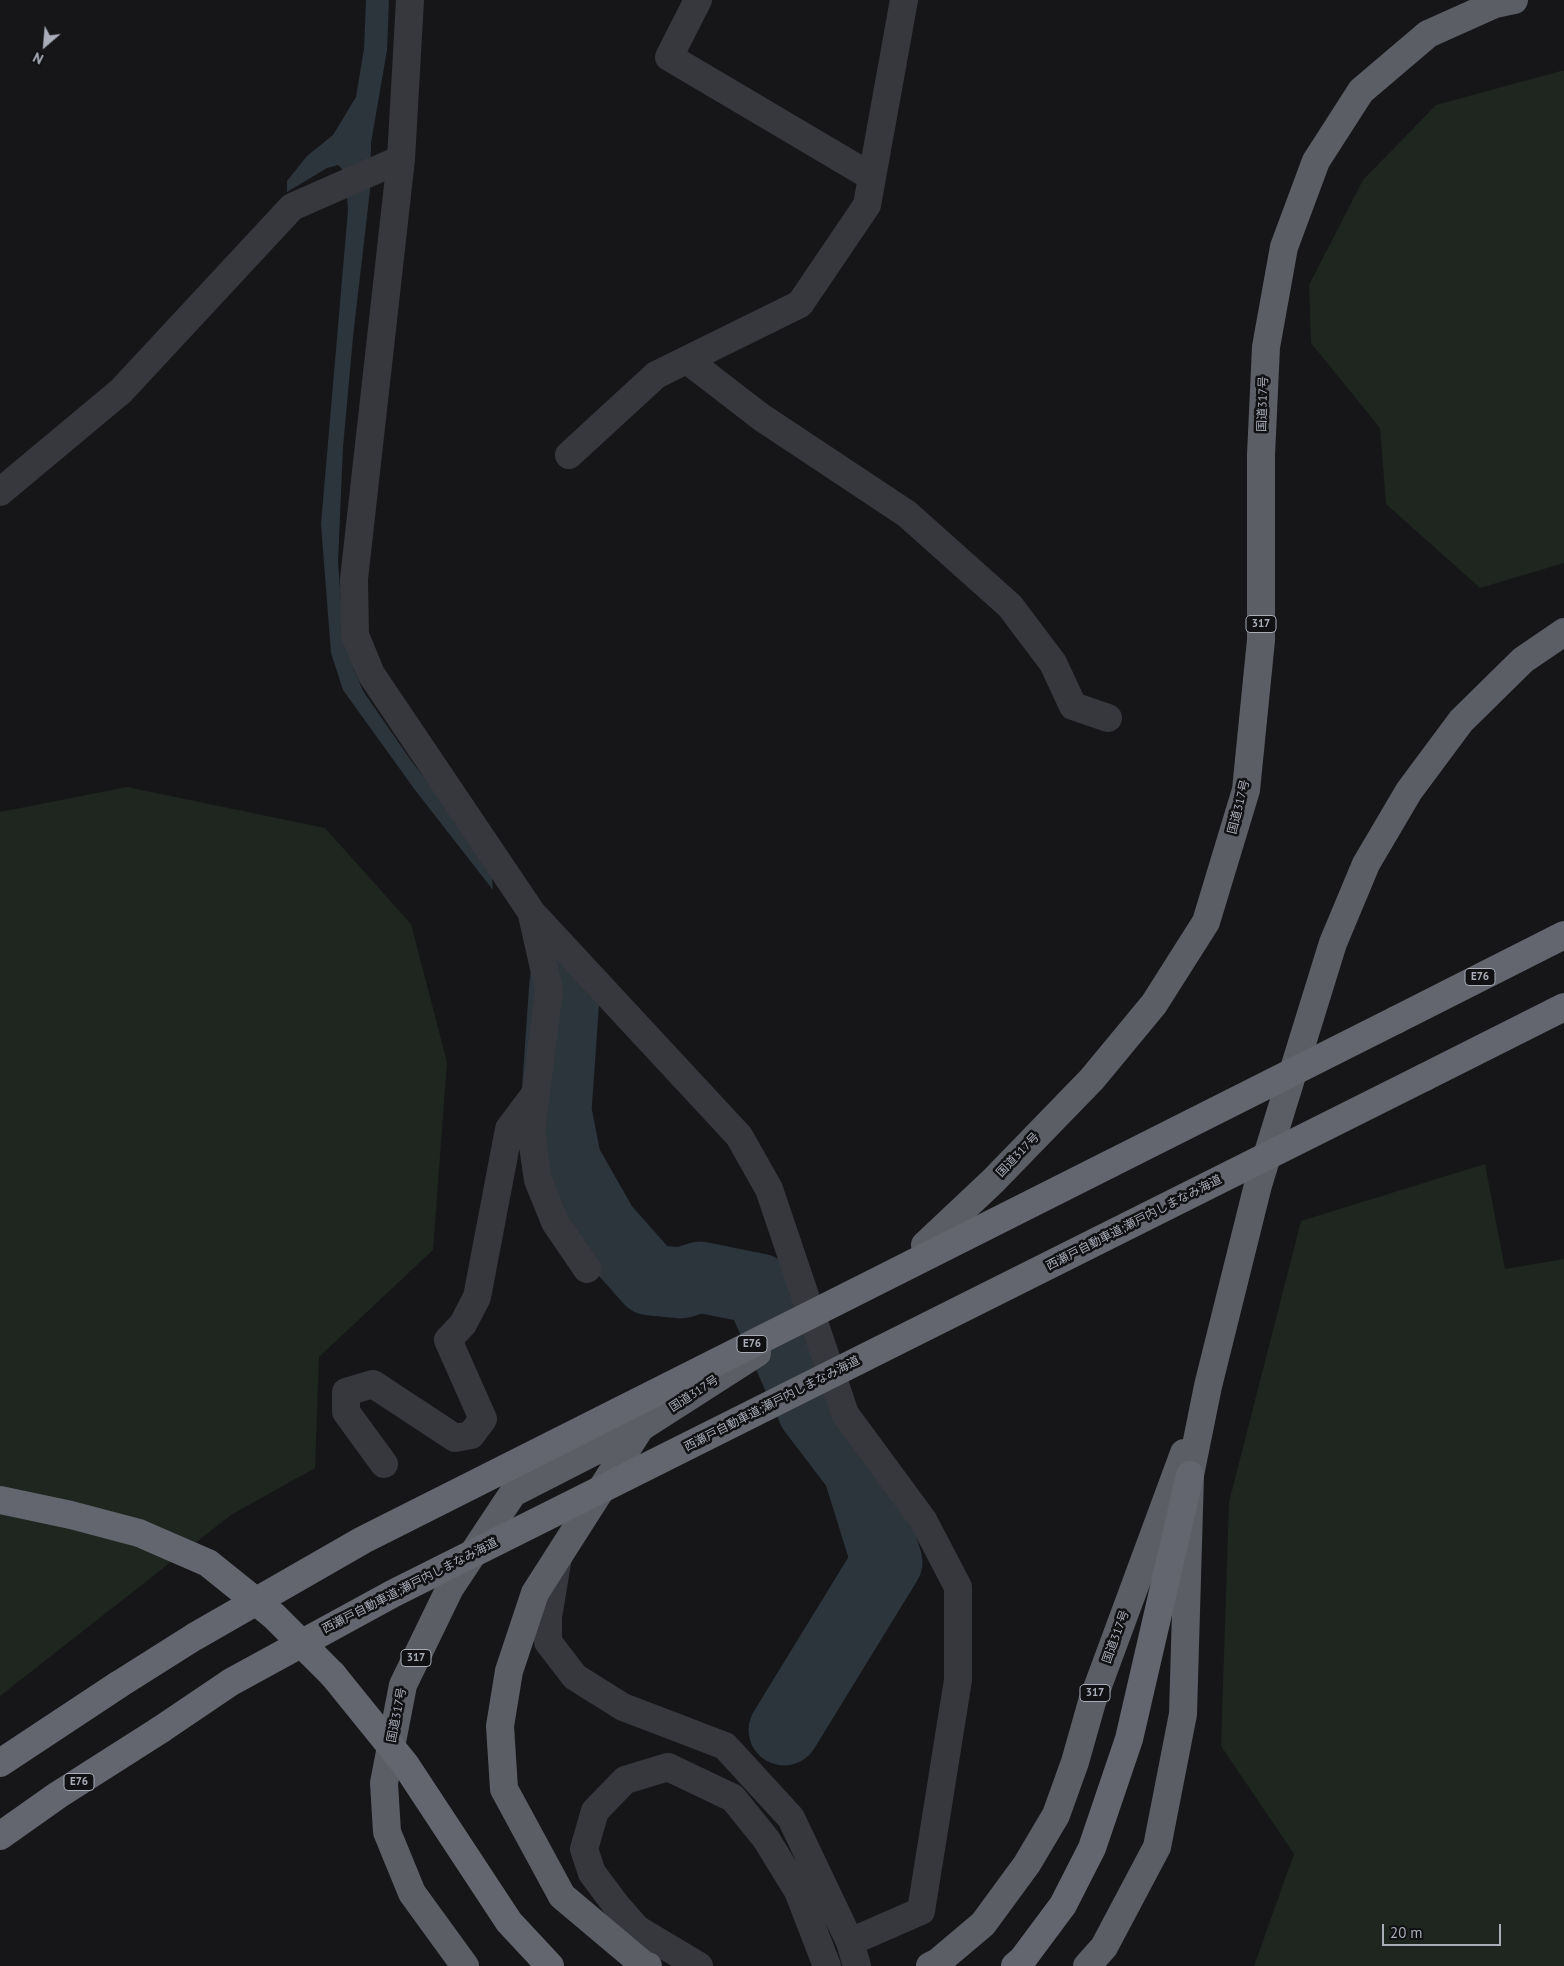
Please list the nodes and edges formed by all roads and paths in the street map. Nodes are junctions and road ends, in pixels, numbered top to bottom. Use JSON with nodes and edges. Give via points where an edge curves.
{"nodes":[{"id":1,"x":410,"y":0,"type":"edge"},
{"id":2,"x":698,"y":0,"type":"edge"},
{"id":3,"x":904,"y":0,"type":"edge"},
{"id":4,"x":1514,"y":0,"type":"edge"},
{"id":5,"x":401,"y":159,"type":"junction"},
{"id":6,"x":872,"y":177,"type":"junction"},
{"id":7,"x":687,"y":360,"type":"junction"},
{"id":8,"x":569,"y":455,"type":"dead end"},
{"id":9,"x":0,"y":492,"type":"edge"},
{"id":10,"x":1564,"y":632,"type":"edge"},
{"id":11,"x":1108,"y":718,"type":"dead end"},
{"id":12,"x":532,"y":913,"type":"junction"},
{"id":13,"x":1564,"y":935,"type":"edge"},
{"id":14,"x":1564,"y":1007,"type":"edge"},
{"id":15,"x":536,"y":1093,"type":"junction"},
{"id":16,"x":587,"y":1269,"type":"dead end"},
{"id":17,"x":1208,"y":1386,"type":"junction"},
{"id":18,"x":640,"y":1428,"type":"junction"},
{"id":19,"x":384,"y":1464,"type":"dead end"},
{"id":20,"x":1190,"y":1475,"type":"junction"},
{"id":21,"x":0,"y":1500,"type":"edge"},
{"id":22,"x":558,"y":1557,"type":"junction"},
{"id":23,"x":0,"y":1763,"type":"edge"},
{"id":24,"x":0,"y":1836,"type":"edge"},
{"id":25,"x":854,"y":1954,"type":"edge"},
{"id":26,"x":464,"y":1965,"type":"edge"},
{"id":27,"x":550,"y":1966,"type":"edge"},
{"id":28,"x":648,"y":1966,"type":"edge"},
{"id":29,"x":698,"y":1966,"type":"edge"},
{"id":30,"x":827,"y":1966,"type":"edge"},
{"id":31,"x":930,"y":1966,"type":"edge"},
{"id":32,"x":1015,"y":1966,"type":"edge"},
{"id":33,"x":1087,"y":1966,"type":"edge"}],
"edges":[{"from":1,"to":5,"type":"street"},
{"from":2,"to":6,"type":"street","via":[[670,57]]},
{"from":3,"to":6,"type":"street"},
{"from":4,"to":18,"type":"highway","name":"国道317号","number":"317","bridge":true,"via":[[1495,4],[1428,34],[1361,91],[1316,161],[1284,247],[1266,347],[1261,455],[1261,640],[1246,790],[1206,922],[1154,1004],[1092,1079],[993,1181],[925,1245]]},
{"from":5,"to":9,"type":"street","via":[[292,207],[120,391]]},
{"from":5,"to":12,"type":"street","via":[[354,579],[355,635],[372,674]]},
{"from":6,"to":7,"type":"street","via":[[867,205],[800,304]]},
{"from":7,"to":8,"type":"street","via":[[656,375]]},
{"from":7,"to":11,"type":"street","via":[[761,417],[907,514],[1010,606],[1053,663],[1073,706]]},
{"from":10,"to":17,"type":"highway","name":"国道317号","number":"317","via":[[1523,660],[1461,721],[1409,791],[1366,864],[1333,943],[1258,1184]]},
{"from":12,"to":15,"type":"street","via":[[549,990]]},
{"from":12,"to":25,"type":"street","via":[[739,1136],[769,1189],[844,1414],[923,1520],[958,1588],[958,1680],[921,1911]]},
{"from":13,"to":23,"type":"highway","number":"E76","bridge":true,"via":[[363,1540],[194,1638]]},
{"from":14,"to":24,"type":"highway","name":"西瀬戸自動車道;瀬戸内しまなみ海道","number":"E76","bridge":true,"via":[[394,1593],[230,1682]]},
{"from":15,"to":16,"type":"street","via":[[531,1132],[538,1180],[555,1222]]},
{"from":15,"to":19,"type":"street","via":[[509,1129],[477,1298],[463,1324],[448,1340],[483,1419],[471,1434],[455,1438],[373,1384],[346,1392],[346,1412]]},
{"from":17,"to":20,"type":"highway","name":"国道317号","number":"317"},
{"from":17,"to":31,"type":"highway","name":"国道317号","number":"317","via":[[1092,1702],[1056,1815],[1027,1864],[983,1924]]},
{"from":18,"to":22,"type":"highway","name":"国道317号","number":"317"},
{"from":18,"to":26,"type":"highway","name":"国道317号","number":"317","via":[[512,1493],[450,1588],[403,1685],[384,1783],[387,1832],[412,1893]]},
{"from":20,"to":32,"type":"highway","via":[[1128,1739],[1092,1848],[1063,1905]]},
{"from":20,"to":33,"type":"highway","name":"国道317号","number":"317","via":[[1183,1714],[1157,1847],[1104,1947]]},
{"from":21,"to":27,"type":"highway","bridge":true,"via":[[139,1533],[208,1564],[274,1616],[333,1675],[405,1764],[509,1922]]},
{"from":22,"to":25,"type":"street","via":[[548,1617],[548,1642],[575,1677],[623,1707],[725,1746],[791,1818]]},
{"from":22,"to":28,"type":"highway","name":"国道317号","number":"317","via":[[535,1593],[509,1671],[500,1726],[504,1789],[562,1896]]},
{"from":29,"to":30,"type":"street","via":[[637,1929],[592,1873],[584,1849],[595,1811],[624,1780],[668,1767],[733,1798],[766,1839],[798,1891]]}]}
